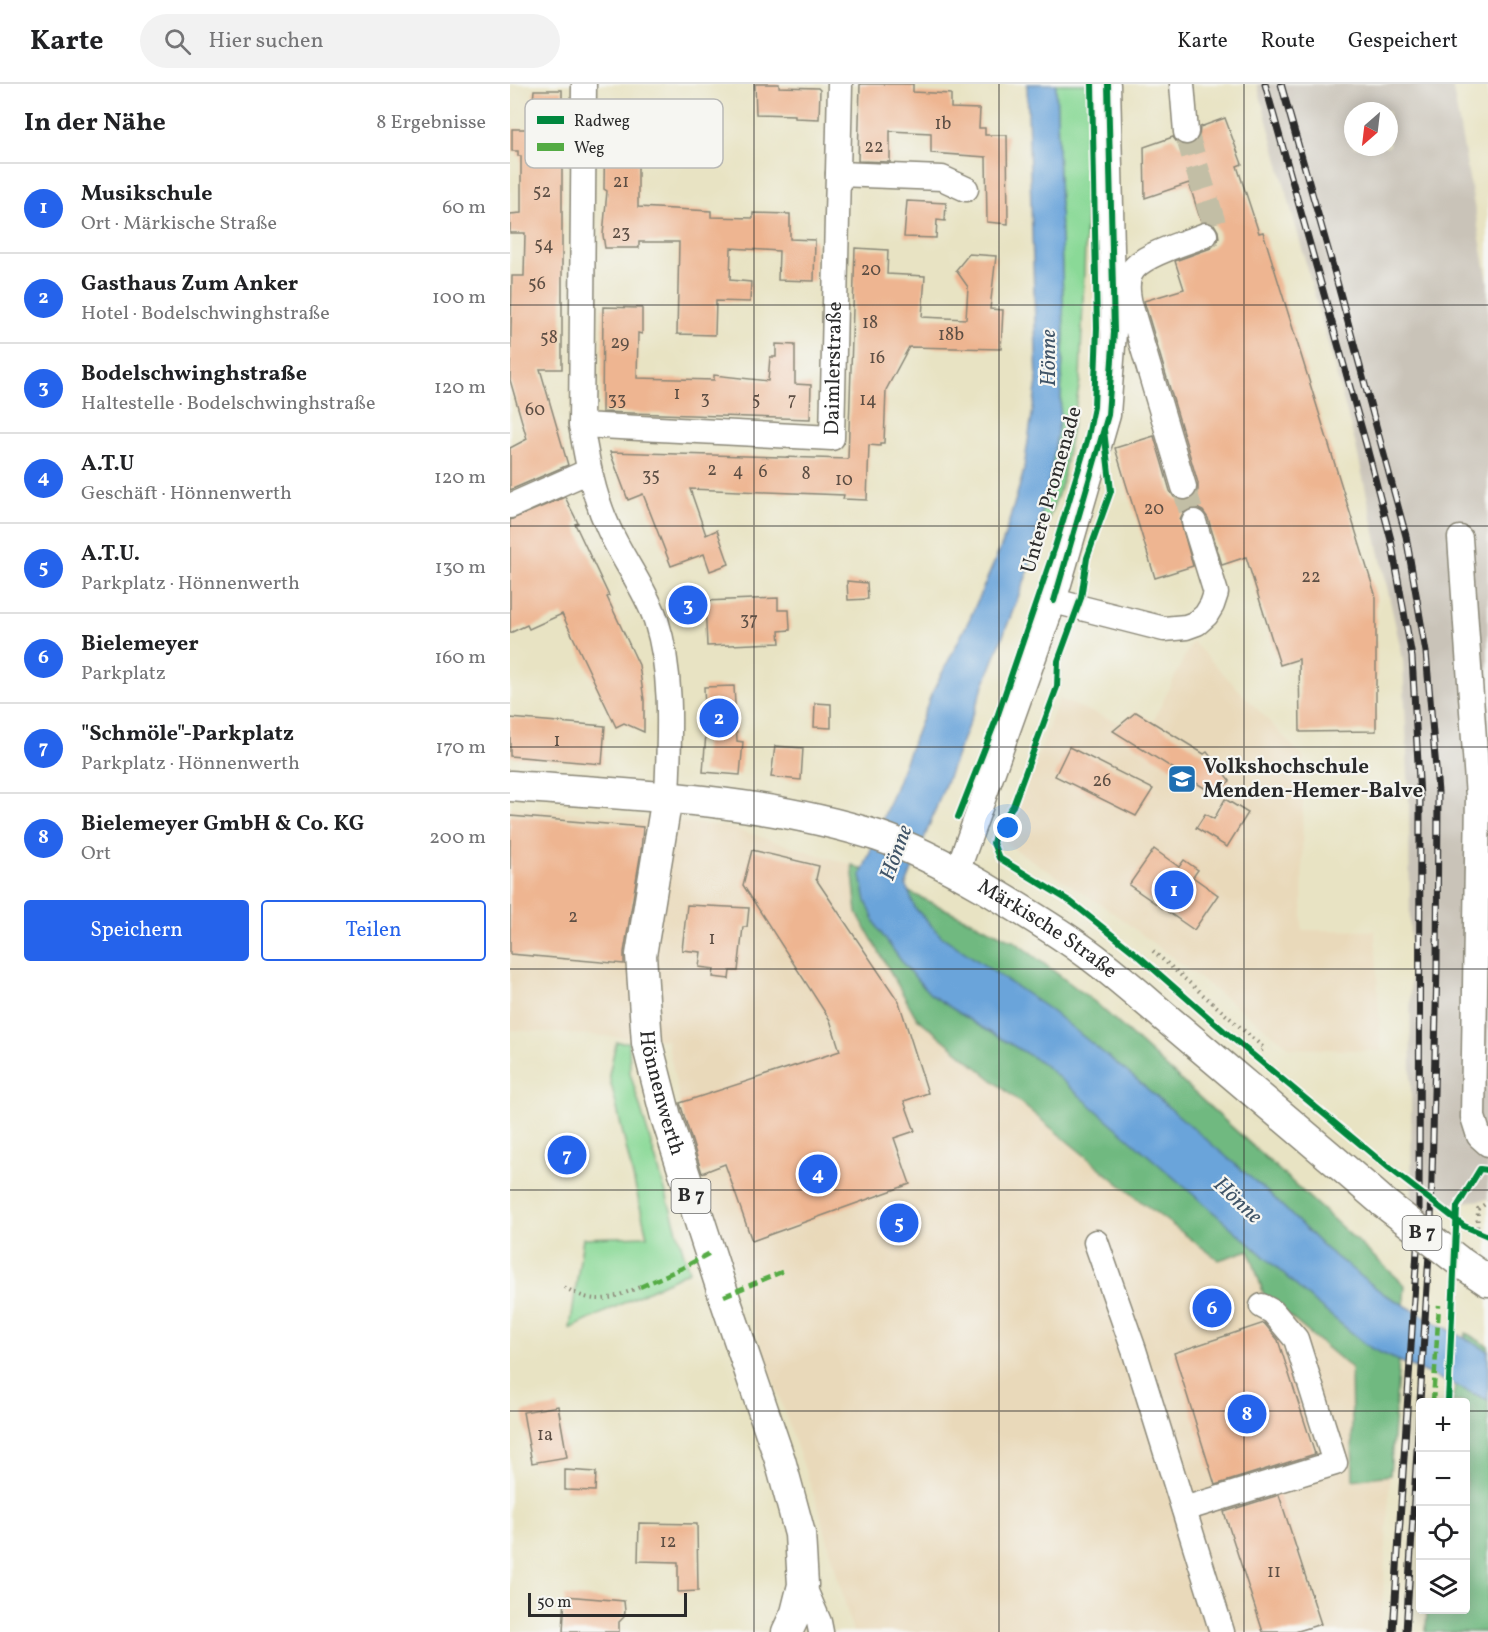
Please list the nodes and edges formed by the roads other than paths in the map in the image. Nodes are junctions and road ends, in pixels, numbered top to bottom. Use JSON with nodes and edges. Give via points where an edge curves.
{"nodes":[{"id":1,"x":584,"y":84,"type":"edge"},
{"id":2,"x":840,"y":84,"type":"edge"},
{"id":3,"x":1108,"y":84,"type":"edge"},
{"id":4,"x":1182,"y":84,"type":"edge"},
{"id":5,"x":584,"y":99,"type":"edge"},
{"id":6,"x":1186,"y":132,"type":"tunnel mouth"},
{"id":7,"x":583,"y":168,"type":"edge"},
{"id":8,"x":838,"y":174,"type":"junction"},
{"id":9,"x":966,"y":189,"type":"dead end"},
{"id":10,"x":1205,"y":235,"type":"dead end"},
{"id":11,"x":581,"y":425,"type":"junction"},
{"id":12,"x":589,"y":471,"type":"junction"},
{"id":13,"x":1184,"y":488,"type":"tunnel mouth"},
{"id":14,"x":510,"y":506,"type":"edge"},
{"id":15,"x":1194,"y":522,"type":"tunnel mouth"},
{"id":16,"x":1460,"y":538,"type":"dead end"},
{"id":17,"x":1054,"y":601,"type":"junction"},
{"id":18,"x":510,"y":786,"type":"edge"},
{"id":19,"x":667,"y":797,"type":"junction"},
{"id":20,"x":948,"y":868,"type":"junction"},
{"id":21,"x":1488,"y":1144,"type":"edge"},
{"id":22,"x":1096,"y":1242,"type":"dead end"},
{"id":23,"x":1488,"y":1281,"type":"edge"},
{"id":24,"x":1262,"y":1306,"type":"dead end"},
{"id":25,"x":1184,"y":1509,"type":"junction"},
{"id":26,"x":803,"y":1585,"type":"junction"},
{"id":27,"x":820,"y":1627,"type":"edge"},
{"id":28,"x":787,"y":1632,"type":"edge"},
{"id":29,"x":1222,"y":1632,"type":"edge"}],
"edges":[{"from":1,"to":5,"type":"street"},
{"from":2,"to":8,"type":"street","name":"Daimlerstraße"},
{"from":3,"to":17,"type":"street","name":"Untere Promenade","via":[[1114,332],[1108,415]]},
{"from":4,"to":6,"type":"street"},
{"from":7,"to":11,"type":"street"},
{"from":8,"to":9,"type":"street","via":[[942,178]]},
{"from":8,"to":11,"type":"street","name":"Daimlerstraße","via":[[832,438]]},
{"from":10,"to":13,"type":"street","via":[[1140,262],[1128,282],[1130,304]]},
{"from":11,"to":12,"type":"street"},
{"from":12,"to":14,"type":"street"},
{"from":12,"to":19,"type":"street","via":[[608,526],[656,619],[666,660],[670,735]]},
{"from":15,"to":17,"type":"street","via":[[1216,593],[1212,605],[1197,623],[1164,629]]},
{"from":16,"to":21,"type":"street","via":[[1478,797],[1473,1117],[1479,1136]]},
{"from":17,"to":20,"type":"street","name":"Untere Promenade"},
{"from":18,"to":19,"type":"main road","name":"Märkische Straße","number":"B 7"},
{"from":19,"to":20,"type":"main road","name":"Märkische Straße","number":"B 7","via":[[748,806],[837,824],[880,837]]},
{"from":19,"to":26,"type":"main road","name":"Hönnenwerth","number":"B 7","via":[[641,955],[647,1043],[666,1117],[780,1460],[800,1534]]},
{"from":20,"to":23,"type":"main road","name":"Märkische Straße","number":"B 7","bridge":true,"via":[[1081,948],[1384,1203]]},
{"from":22,"to":25,"type":"street"},
{"from":24,"to":25,"type":"street","via":[[1273,1312],[1296,1339],[1335,1463]]},
{"from":25,"to":29,"type":"street"},
{"from":26,"to":27,"type":"street","name":"Hönnenwerth"},
{"from":26,"to":28,"type":"main road","name":"Hönnenwerth","number":"B 7"}]}
